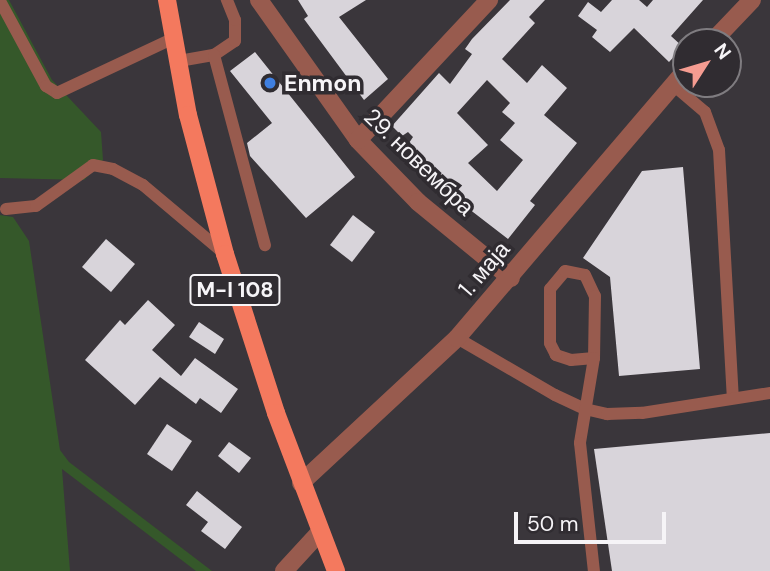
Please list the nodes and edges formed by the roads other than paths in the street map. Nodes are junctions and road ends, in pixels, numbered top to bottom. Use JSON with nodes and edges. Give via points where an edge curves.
{"nodes":[{"id":1,"x":167,"y":0,"type":"edge"},
{"id":2,"x":227,"y":0,"type":"edge"},
{"id":3,"x":259,"y":0,"type":"edge"},
{"id":4,"x":489,"y":0,"type":"edge"},
{"id":5,"x":752,"y":0,"type":"edge"},
{"id":6,"x":0,"y":1,"type":"edge"},
{"id":7,"x":725,"y":28,"type":"edge"},
{"id":8,"x":174,"y":38,"type":"junction"},
{"id":9,"x":214,"y":55,"type":"junction"},
{"id":10,"x":179,"y":61,"type":"junction"},
{"id":11,"x":672,"y":84,"type":"edge"},
{"id":12,"x":688,"y":98,"type":"edge"},
{"id":13,"x":358,"y":140,"type":"junction"},
{"id":14,"x":6,"y":209,"type":"dead end"},
{"id":15,"x":265,"y":245,"type":"dead end"},
{"id":16,"x":225,"y":254,"type":"junction"},
{"id":17,"x":511,"y":278,"type":"junction"},
{"id":18,"x":457,"y":338,"type":"junction"},
{"id":19,"x":594,"y":358,"type":"junction"},
{"id":20,"x":770,"y":393,"type":"edge"},
{"id":21,"x":733,"y":398,"type":"junction"},
{"id":22,"x":585,"y":409,"type":"junction"},
{"id":23,"x":301,"y":483,"type":"junction"},
{"id":24,"x":319,"y":533,"type":"junction"},
{"id":25,"x":284,"y":571,"type":"edge"},
{"id":26,"x":336,"y":571,"type":"edge"},
{"id":27,"x":594,"y":571,"type":"edge"}],
"edges":[{"from":1,"to":8,"type":"main road","number":"M-I 108"},
{"from":2,"to":9,"type":"lane","via":[[235,20],[235,41]]},
{"from":3,"to":13,"type":"street","name":"29. новембра"},
{"from":4,"to":13,"type":"street"},
{"from":5,"to":7,"type":"street"},
{"from":6,"to":8,"type":"lane","via":[[46,86],[57,93]]},
{"from":8,"to":10,"type":"main road","number":"M-I 108"},
{"from":9,"to":10,"type":"lane"},
{"from":9,"to":15,"type":"lane"},
{"from":10,"to":16,"type":"main road","number":"M-I 108"},
{"from":11,"to":17,"type":"street","name":"1. маја"},
{"from":12,"to":21,"type":"lane","via":[[705,112],[719,150]]},
{"from":13,"to":17,"type":"street","name":"29. новембра","via":[[418,202]]},
{"from":14,"to":16,"type":"lane","via":[[36,206],[93,165],[113,169],[144,185]]},
{"from":16,"to":23,"type":"main road","number":"M-I 108"},
{"from":17,"to":18,"type":"street","name":"1. маја"},
{"from":18,"to":22,"type":"lane"},
{"from":18,"to":23,"type":"street","name":"1. маја"},
{"from":19,"to":19,"type":"lane","via":[[571,360],[555,355],[550,343],[550,289],[565,271],[585,275],[591,283]]},
{"from":19,"to":22,"type":"lane"},
{"from":20,"to":21,"type":"lane"},
{"from":21,"to":22,"type":"lane","via":[[642,413]]},
{"from":22,"to":27,"type":"lane","via":[[580,443]]},
{"from":23,"to":24,"type":"main road","number":"M-I 108"},
{"from":24,"to":25,"type":"street"},
{"from":24,"to":26,"type":"main road","number":"M-I 108"}]}
